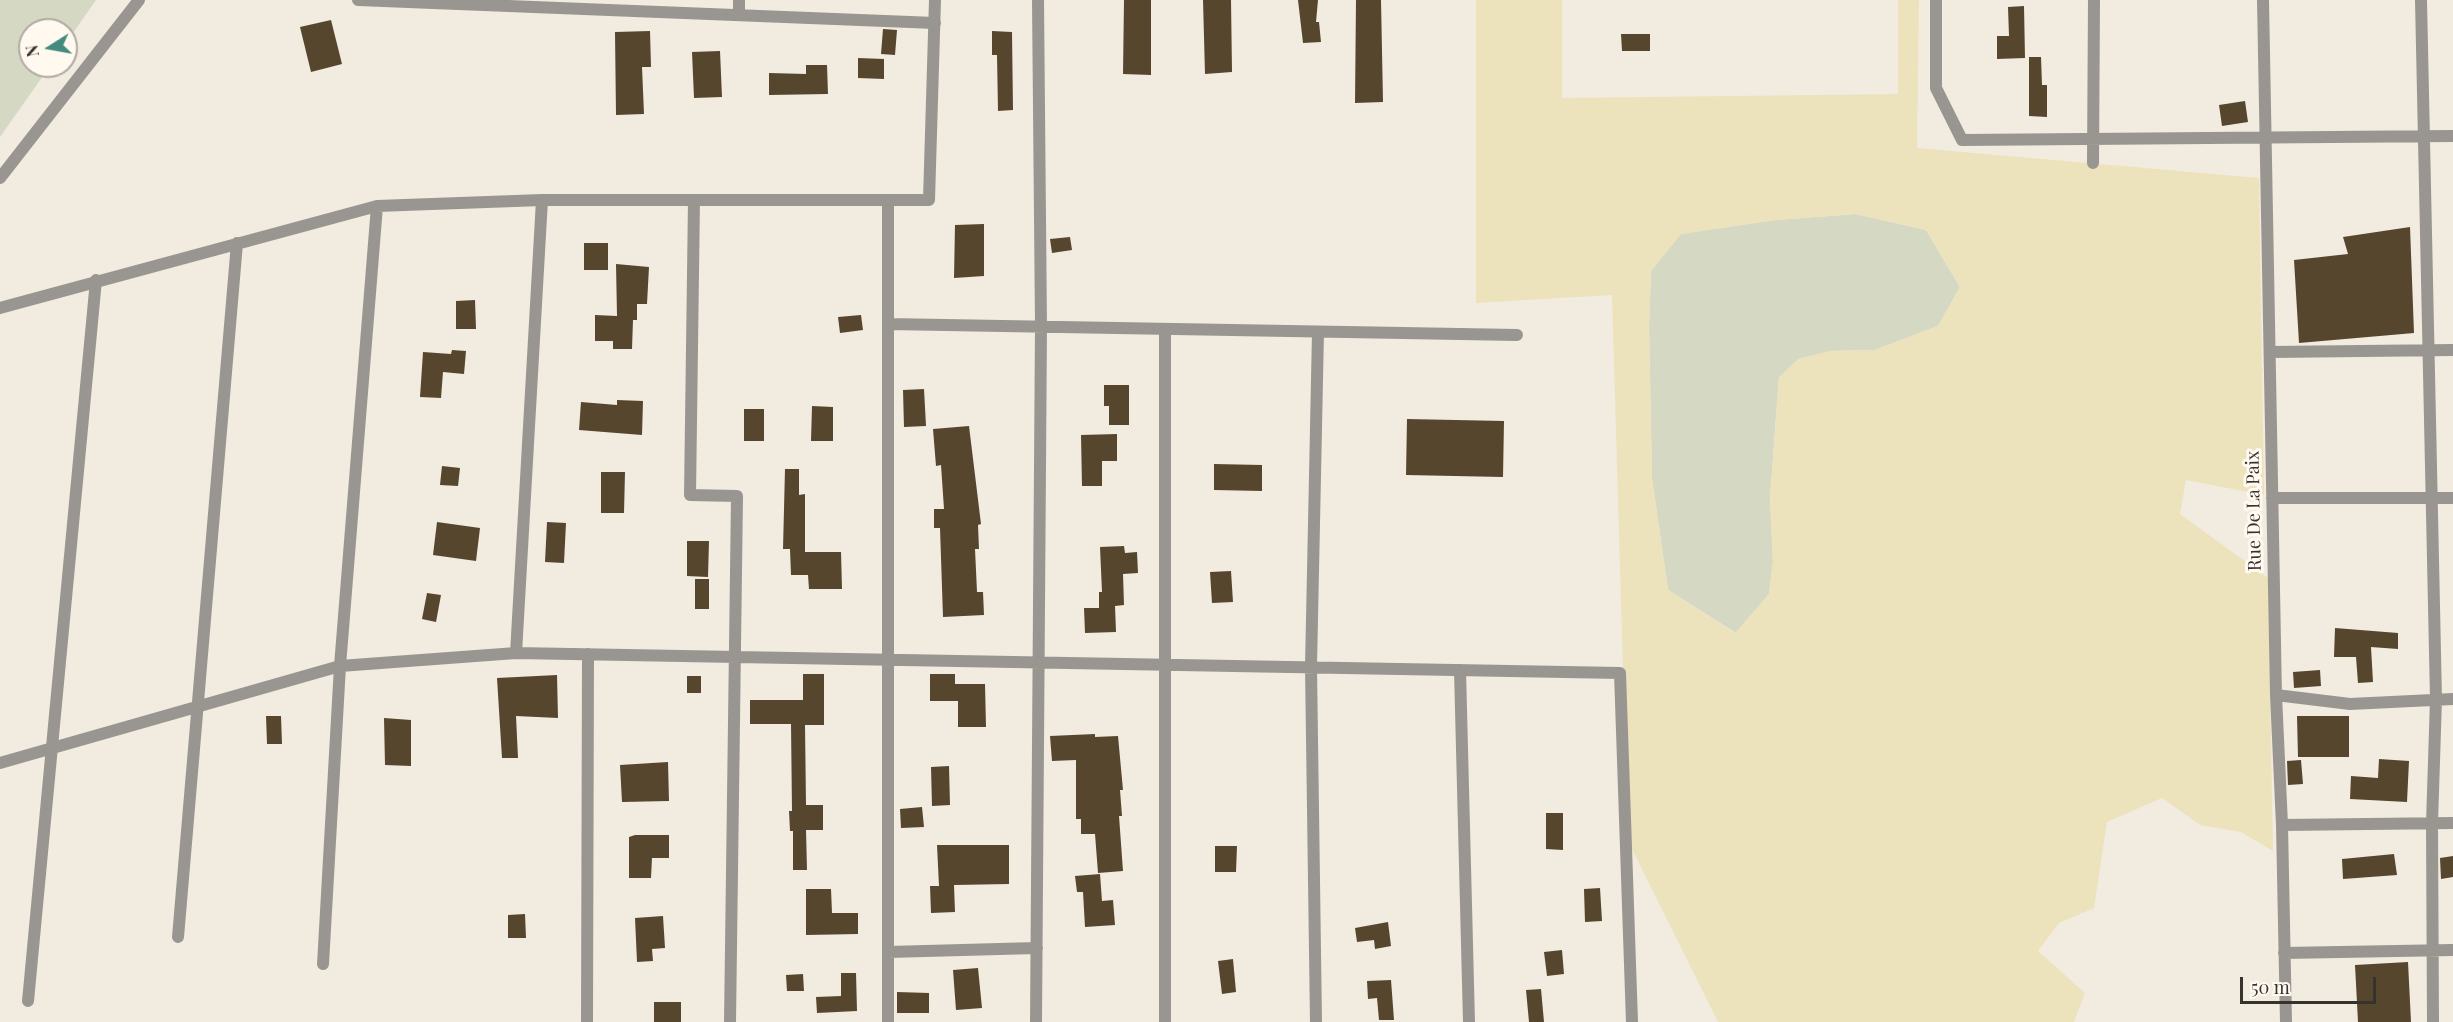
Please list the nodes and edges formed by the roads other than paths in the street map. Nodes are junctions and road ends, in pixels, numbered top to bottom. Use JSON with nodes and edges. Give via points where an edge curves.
{"nodes":[{"id":1,"x":139,"y":0,"type":"edge"},
{"id":2,"x":358,"y":0,"type":"edge"},
{"id":3,"x":739,"y":0,"type":"edge"},
{"id":4,"x":935,"y":0,"type":"edge"},
{"id":5,"x":1038,"y":0,"type":"edge"},
{"id":6,"x":1936,"y":0,"type":"edge"},
{"id":7,"x":2094,"y":0,"type":"edge"},
{"id":8,"x":2263,"y":0,"type":"edge"},
{"id":9,"x":2421,"y":0,"type":"edge"},
{"id":10,"x":739,"y":15,"type":"junction"},
{"id":11,"x":935,"y":23,"type":"junction"},
{"id":12,"x":2423,"y":136,"type":"junction"},
{"id":13,"x":2453,"y":136,"type":"edge"},
{"id":14,"x":2266,"y":137,"type":"junction"},
{"id":15,"x":2094,"y":139,"type":"junction"},
{"id":16,"x":2093,"y":163,"type":"dead end"},
{"id":17,"x":0,"y":178,"type":"edge"},
{"id":18,"x":542,"y":200,"type":"junction"},
{"id":19,"x":694,"y":200,"type":"junction"},
{"id":20,"x":888,"y":200,"type":"junction"},
{"id":21,"x":377,"y":206,"type":"junction"},
{"id":22,"x":237,"y":243,"type":"junction"},
{"id":23,"x":96,"y":280,"type":"junction"},
{"id":24,"x":0,"y":308,"type":"edge"},
{"id":25,"x":888,"y":324,"type":"junction"},
{"id":26,"x":1041,"y":327,"type":"junction"},
{"id":27,"x":1165,"y":329,"type":"junction"},
{"id":28,"x":1318,"y":332,"type":"junction"},
{"id":29,"x":1517,"y":336,"type":"dead end"},
{"id":30,"x":2453,"y":350,"type":"edge"},
{"id":31,"x":2428,"y":351,"type":"junction"},
{"id":32,"x":2270,"y":352,"type":"junction"},
{"id":33,"x":2272,"y":498,"type":"junction"},
{"id":34,"x":2432,"y":498,"type":"junction"},
{"id":35,"x":2453,"y":498,"type":"edge"},
{"id":36,"x":516,"y":653,"type":"junction"},
{"id":37,"x":588,"y":654,"type":"junction"},
{"id":38,"x":735,"y":657,"type":"junction"},
{"id":39,"x":888,"y":660,"type":"junction"},
{"id":40,"x":1039,"y":662,"type":"junction"},
{"id":41,"x":1165,"y":665,"type":"junction"},
{"id":42,"x":340,"y":666,"type":"junction"},
{"id":43,"x":1311,"y":668,"type":"junction"},
{"id":44,"x":1460,"y":670,"type":"junction"},
{"id":45,"x":2276,"y":695,"type":"junction"},
{"id":46,"x":2436,"y":699,"type":"junction"},
{"id":47,"x":2453,"y":699,"type":"edge"},
{"id":48,"x":197,"y":707,"type":"junction"},
{"id":49,"x":52,"y":748,"type":"junction"},
{"id":50,"x":0,"y":763,"type":"edge"},
{"id":51,"x":2432,"y":823,"type":"junction"},
{"id":52,"x":2453,"y":824,"type":"edge"},
{"id":53,"x":2282,"y":825,"type":"junction"},
{"id":54,"x":178,"y":937,"type":"dead end"},
{"id":55,"x":1037,"y":948,"type":"junction"},
{"id":56,"x":2453,"y":950,"type":"edge"},
{"id":57,"x":2432,"y":951,"type":"junction"},
{"id":58,"x":888,"y":952,"type":"junction"},
{"id":59,"x":2284,"y":953,"type":"junction"},
{"id":60,"x":323,"y":964,"type":"dead end"},
{"id":61,"x":28,"y":1001,"type":"dead end"},
{"id":62,"x":587,"y":1022,"type":"edge"},
{"id":63,"x":730,"y":1022,"type":"edge"},
{"id":64,"x":888,"y":1022,"type":"edge"},
{"id":65,"x":1036,"y":1022,"type":"edge"},
{"id":66,"x":1165,"y":1022,"type":"edge"},
{"id":67,"x":1316,"y":1022,"type":"edge"},
{"id":68,"x":1469,"y":1022,"type":"edge"},
{"id":69,"x":1632,"y":1022,"type":"edge"},
{"id":70,"x":2286,"y":1022,"type":"edge"},
{"id":71,"x":2433,"y":1022,"type":"edge"}],
"edges":[{"from":1,"to":17,"type":"street"},
{"from":2,"to":10,"type":"street"},
{"from":3,"to":10,"type":"street"},
{"from":4,"to":11,"type":"street"},
{"from":5,"to":26,"type":"street"},
{"from":6,"to":15,"type":"street","via":[[1936,88],[1962,140]]},
{"from":7,"to":15,"type":"street"},
{"from":8,"to":14,"type":"street","name":"Rue De La Paix"},
{"from":9,"to":12,"type":"street"},
{"from":10,"to":11,"type":"street"},
{"from":11,"to":20,"type":"street","via":[[929,200]]},
{"from":12,"to":13,"type":"street"},
{"from":12,"to":14,"type":"street"},
{"from":12,"to":31,"type":"street"},
{"from":14,"to":15,"type":"street"},
{"from":14,"to":32,"type":"street","name":"Rue De La Paix"},
{"from":15,"to":16,"type":"street"},
{"from":18,"to":19,"type":"street"},
{"from":18,"to":21,"type":"street"},
{"from":18,"to":36,"type":"street"},
{"from":19,"to":20,"type":"street"},
{"from":19,"to":38,"type":"street","via":[[690,495],[737,496]]},
{"from":20,"to":25,"type":"street"},
{"from":21,"to":22,"type":"street"},
{"from":21,"to":42,"type":"street"},
{"from":22,"to":23,"type":"street"},
{"from":22,"to":48,"type":"street"},
{"from":23,"to":24,"type":"street"},
{"from":23,"to":49,"type":"street"},
{"from":25,"to":26,"type":"street"},
{"from":25,"to":39,"type":"street"},
{"from":26,"to":27,"type":"street"},
{"from":26,"to":40,"type":"street"},
{"from":27,"to":28,"type":"street"},
{"from":27,"to":41,"type":"street"},
{"from":28,"to":29,"type":"street"},
{"from":28,"to":43,"type":"street"},
{"from":30,"to":31,"type":"street"},
{"from":31,"to":32,"type":"street"},
{"from":31,"to":34,"type":"street"},
{"from":32,"to":33,"type":"street","name":"Rue De La Paix"},
{"from":33,"to":34,"type":"street"},
{"from":33,"to":45,"type":"street","name":"Rue De La Paix"},
{"from":34,"to":35,"type":"street"},
{"from":34,"to":46,"type":"street"},
{"from":36,"to":37,"type":"street"},
{"from":36,"to":42,"type":"street"},
{"from":37,"to":38,"type":"street"},
{"from":37,"to":62,"type":"street"},
{"from":38,"to":39,"type":"street"},
{"from":38,"to":63,"type":"street"},
{"from":39,"to":40,"type":"street"},
{"from":39,"to":58,"type":"street"},
{"from":40,"to":41,"type":"street"},
{"from":40,"to":55,"type":"street"},
{"from":41,"to":43,"type":"street"},
{"from":41,"to":66,"type":"street"},
{"from":42,"to":48,"type":"street"},
{"from":42,"to":60,"type":"street"},
{"from":43,"to":44,"type":"street"},
{"from":43,"to":67,"type":"street"},
{"from":44,"to":68,"type":"street"},
{"from":44,"to":69,"type":"street","via":[[1620,673]]},
{"from":45,"to":46,"type":"street","via":[[2350,704]]},
{"from":45,"to":53,"type":"street","name":"Rue De La Paix"},
{"from":46,"to":47,"type":"street"},
{"from":46,"to":51,"type":"street"},
{"from":48,"to":49,"type":"street"},
{"from":48,"to":54,"type":"street"},
{"from":49,"to":50,"type":"street"},
{"from":49,"to":61,"type":"street"},
{"from":51,"to":52,"type":"street"},
{"from":51,"to":53,"type":"street"},
{"from":51,"to":57,"type":"street"},
{"from":53,"to":59,"type":"street","name":"Rue De La Paix"},
{"from":55,"to":58,"type":"street"},
{"from":55,"to":65,"type":"street"},
{"from":56,"to":57,"type":"street"},
{"from":57,"to":59,"type":"street"},
{"from":57,"to":71,"type":"street"},
{"from":58,"to":64,"type":"street"},
{"from":59,"to":70,"type":"street","name":"Rue De La Paix"}]}
